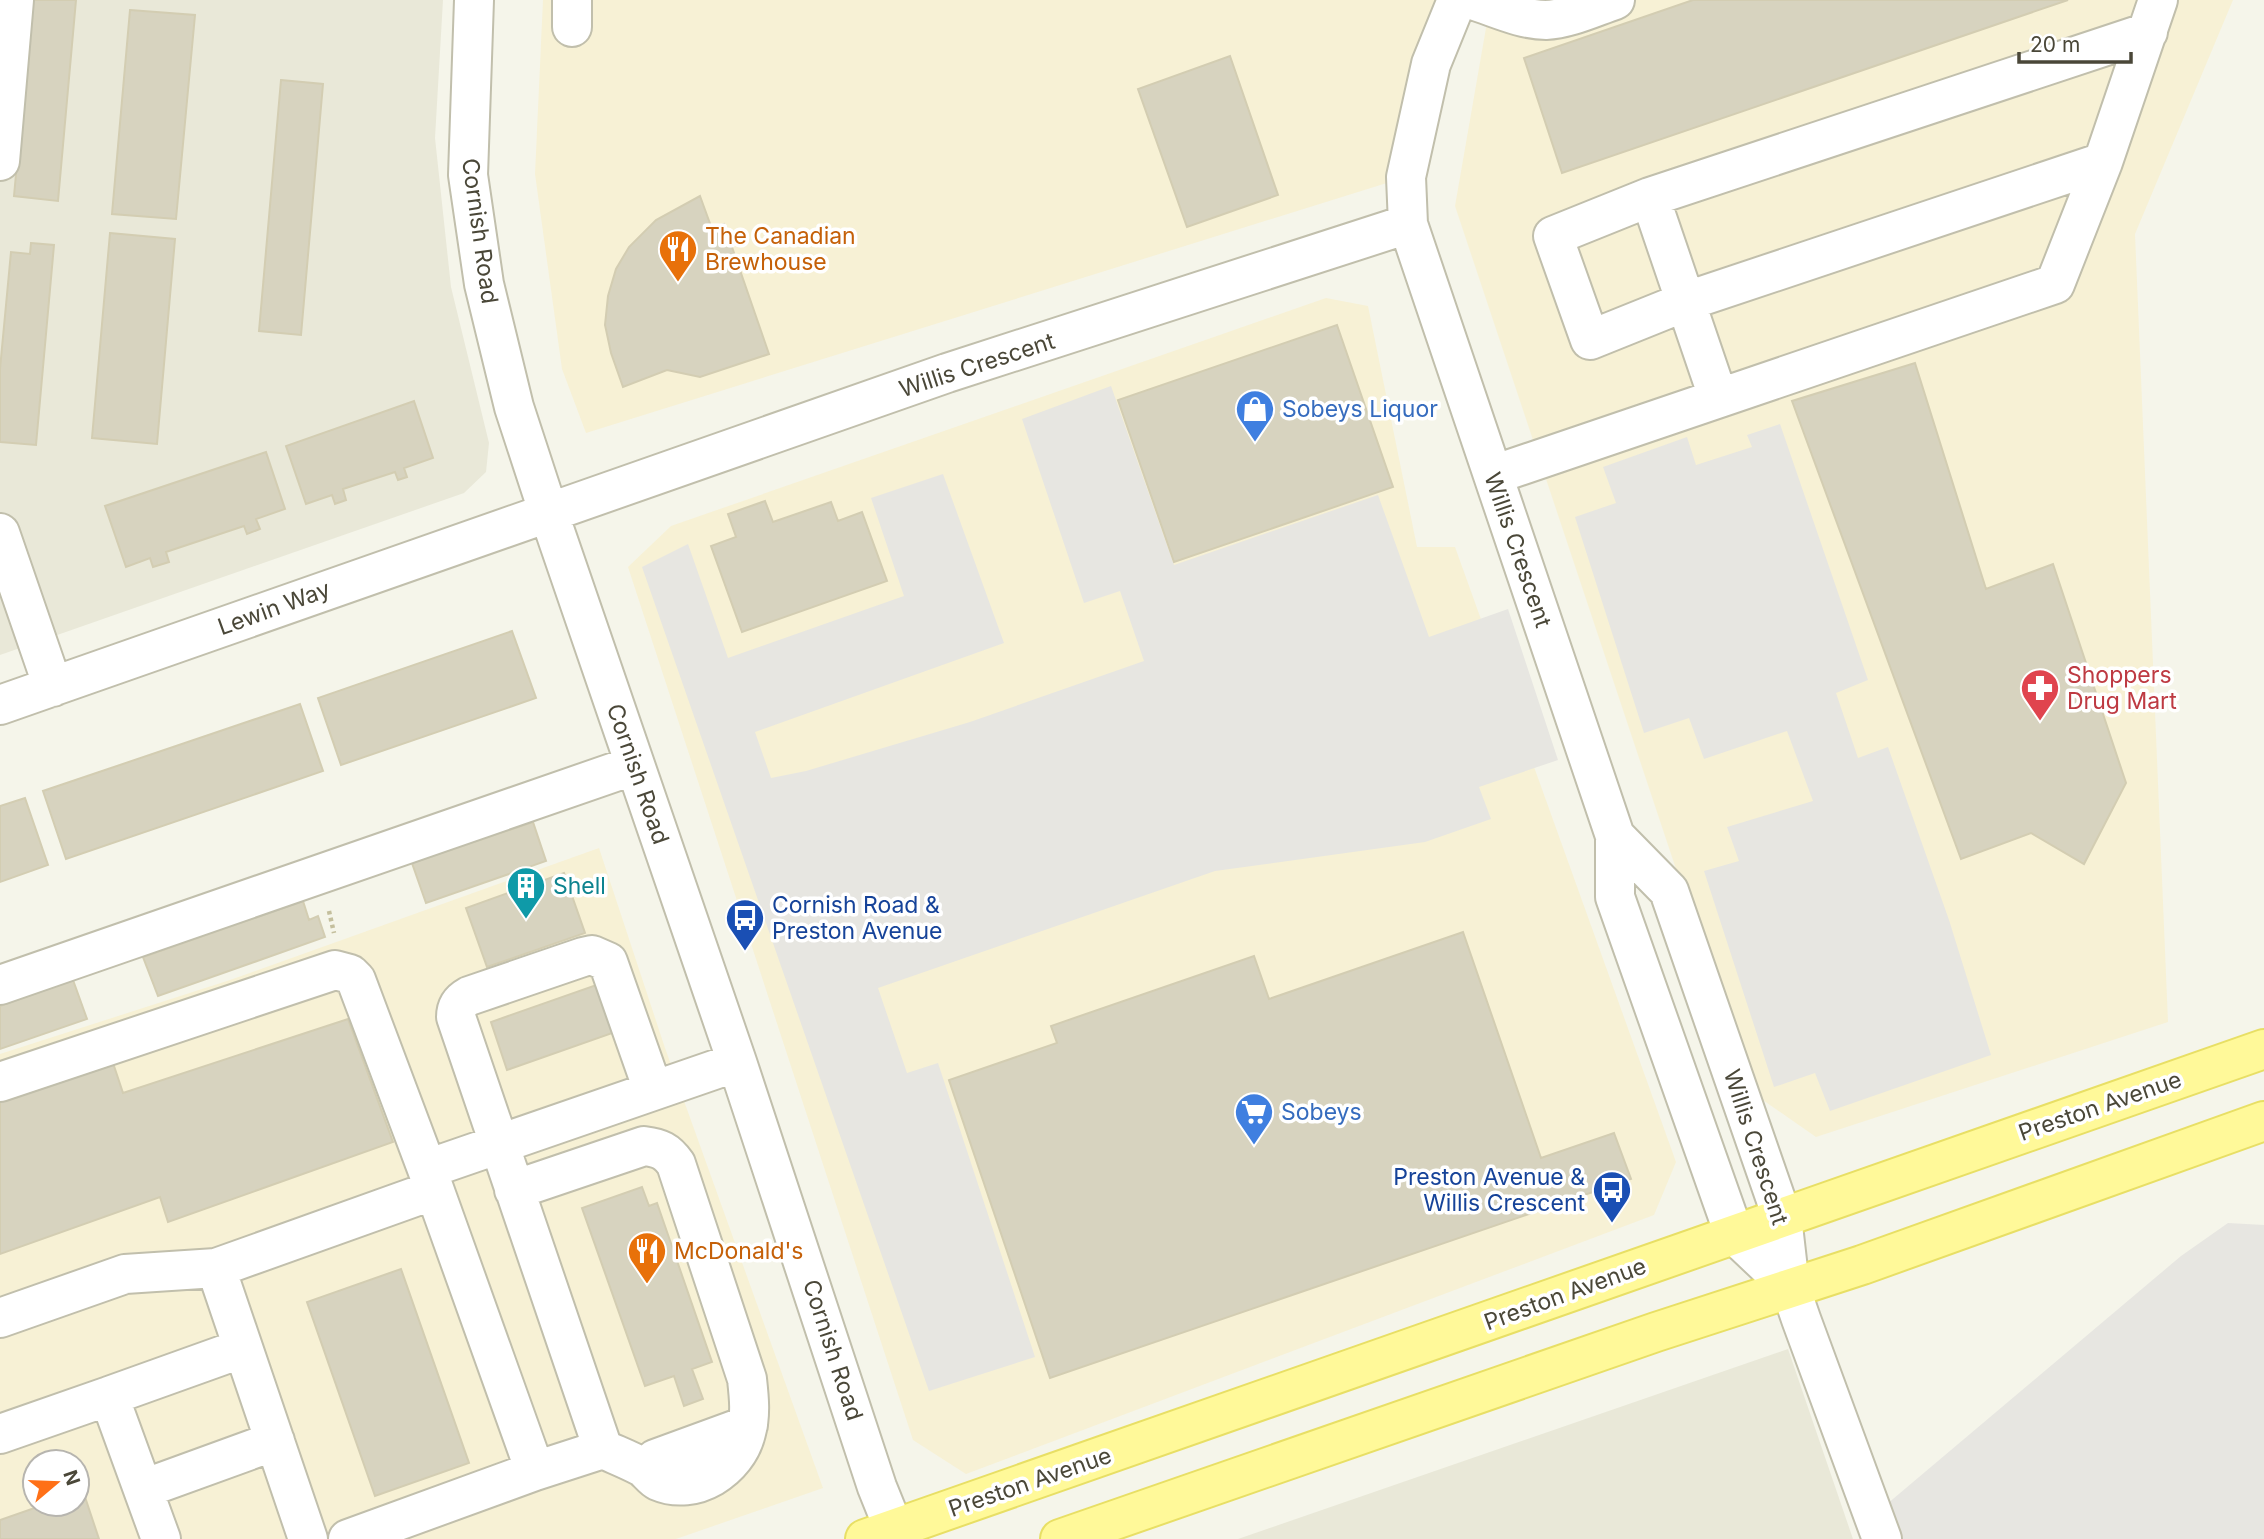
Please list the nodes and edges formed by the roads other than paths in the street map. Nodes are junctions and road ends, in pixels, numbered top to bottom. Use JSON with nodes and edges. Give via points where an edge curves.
{"nodes":[{"id":1,"x":14,"y":0,"type":"edge"},
{"id":2,"x":474,"y":0,"type":"edge"},
{"id":3,"x":1457,"y":0,"type":"edge"},
{"id":4,"x":1472,"y":0,"type":"edge"},
{"id":5,"x":1615,"y":0,"type":"edge"},
{"id":6,"x":2153,"y":16,"type":"edge"},
{"id":7,"x":0,"y":161,"type":"edge"},
{"id":8,"x":2103,"y":162,"type":"junction"},
{"id":9,"x":1650,"y":197,"type":"junction"},
{"id":10,"x":1408,"y":224,"type":"junction"},
{"id":11,"x":1687,"y":301,"type":"junction"},
{"id":12,"x":1718,"y":397,"type":"junction"},
{"id":13,"x":1493,"y":475,"type":"junction"},
{"id":14,"x":548,"y":512,"type":"junction"},
{"id":15,"x":0,"y":533,"type":"edge"},
{"id":16,"x":53,"y":687,"type":"junction"},
{"id":17,"x":0,"y":705,"type":"edge"},
{"id":18,"x":635,"y":765,"type":"junction"},
{"id":19,"x":1615,"y":836,"type":"junction"},
{"id":20,"x":0,"y":985,"type":"edge"},
{"id":21,"x":2264,"y":1049,"type":"edge"},
{"id":22,"x":737,"y":1062,"type":"junction"},
{"id":23,"x":0,"y":1082,"type":"edge"},
{"id":24,"x":653,"y":1090,"type":"junction"},
{"id":25,"x":2264,"y":1121,"type":"edge"},
{"id":26,"x":499,"y":1143,"type":"junction"},
{"id":27,"x":430,"y":1180,"type":"junction"},
{"id":28,"x":514,"y":1190,"type":"junction"},
{"id":29,"x":1782,"y":1217,"type":"junction"},
{"id":30,"x":1734,"y":1234,"type":"junction"},
{"id":31,"x":216,"y":1268,"type":"junction"},
{"id":32,"x":1790,"y":1287,"type":"junction"},
{"id":33,"x":0,"y":1318,"type":"edge"},
{"id":34,"x":243,"y":1348,"type":"junction"},
{"id":35,"x":109,"y":1395,"type":"junction"},
{"id":36,"x":0,"y":1434,"type":"edge"},
{"id":37,"x":275,"y":1441,"type":"junction"},
{"id":38,"x":603,"y":1449,"type":"junction"},
{"id":39,"x":535,"y":1471,"type":"junction"},
{"id":40,"x":143,"y":1489,"type":"junction"},
{"id":41,"x":886,"y":1536,"type":"edge"},
{"id":42,"x":161,"y":1539,"type":"edge"},
{"id":43,"x":309,"y":1539,"type":"edge"},
{"id":44,"x":348,"y":1539,"type":"edge"},
{"id":45,"x":1060,"y":1539,"type":"edge"},
{"id":46,"x":1882,"y":1539,"type":"edge"}],
"edges":[{"from":1,"to":7,"type":"street"},
{"from":2,"to":14,"type":"street","name":"Cornish Road","via":[[468,175],[484,284],[514,407]]},
{"from":3,"to":10,"type":"street","name":"Willis Crescent","via":[[1430,64],[1406,177]]},
{"from":4,"to":5,"type":"street","via":[[1547,20]]},
{"from":6,"to":8,"type":"street"},
{"from":6,"to":9,"type":"street"},
{"from":8,"to":11,"type":"street"},
{"from":8,"to":12,"type":"street","via":[[2055,284]]},
{"from":9,"to":11,"type":"street"},
{"from":9,"to":11,"type":"street","via":[[1553,236],[1585,327],[1590,340]]},
{"from":10,"to":13,"type":"street","name":"Willis Crescent"},
{"from":10,"to":14,"type":"street","name":"Willis Crescent","via":[[947,373]]},
{"from":11,"to":12,"type":"street"},
{"from":12,"to":13,"type":"street"},
{"from":13,"to":19,"type":"street","name":"Willis Crescent"},
{"from":14,"to":16,"type":"street","name":"Lewin Way"},
{"from":14,"to":18,"type":"street","name":"Cornish Road"},
{"from":15,"to":16,"type":"street"},
{"from":16,"to":17,"type":"street","name":"Lewin Way"},
{"from":18,"to":20,"type":"street"},
{"from":18,"to":22,"type":"street","name":"Cornish Road"},
{"from":19,"to":29,"type":"street","name":"Willis Crescent","via":[[1669,891]]},
{"from":19,"to":30,"type":"street","name":"Willis Crescent","via":[[1615,897]]},
{"from":21,"to":29,"type":"main road","name":"Preston Avenue"},
{"from":22,"to":24,"type":"street"},
{"from":22,"to":41,"type":"street","name":"Cornish Road","via":[[877,1487]]},
{"from":23,"to":27,"type":"street","via":[[343,971],[356,980]]},
{"from":24,"to":26,"type":"street"},
{"from":24,"to":26,"type":"street","via":[[608,962],[583,957],[469,996],[460,1001],[456,1017]]},
{"from":25,"to":32,"type":"main road"},
{"from":26,"to":27,"type":"street"},
{"from":26,"to":28,"type":"street"},
{"from":27,"to":31,"type":"street"},
{"from":27,"to":39,"type":"street"},
{"from":28,"to":38,"type":"street"},
{"from":28,"to":38,"type":"street","via":[[644,1146],[659,1147],[676,1164],[747,1379],[746,1434],[734,1458],[716,1476],[699,1484],[658,1480]]},
{"from":29,"to":30,"type":"main road","name":"Preston Avenue"},
{"from":29,"to":32,"type":"street","name":"Willis Crescent"},
{"from":30,"to":32,"type":"street","name":"Willis Crescent"},
{"from":30,"to":41,"type":"main road","name":"Preston Avenue"},
{"from":31,"to":33,"type":"street","via":[[125,1274]]},
{"from":31,"to":34,"type":"street"},
{"from":32,"to":45,"type":"main road"},
{"from":32,"to":46,"type":"street"},
{"from":34,"to":35,"type":"street"},
{"from":34,"to":37,"type":"street"},
{"from":35,"to":36,"type":"street"},
{"from":35,"to":40,"type":"street"},
{"from":37,"to":40,"type":"street"},
{"from":37,"to":43,"type":"street"},
{"from":38,"to":39,"type":"street"},
{"from":39,"to":44,"type":"street"},
{"from":40,"to":42,"type":"street"}]}
